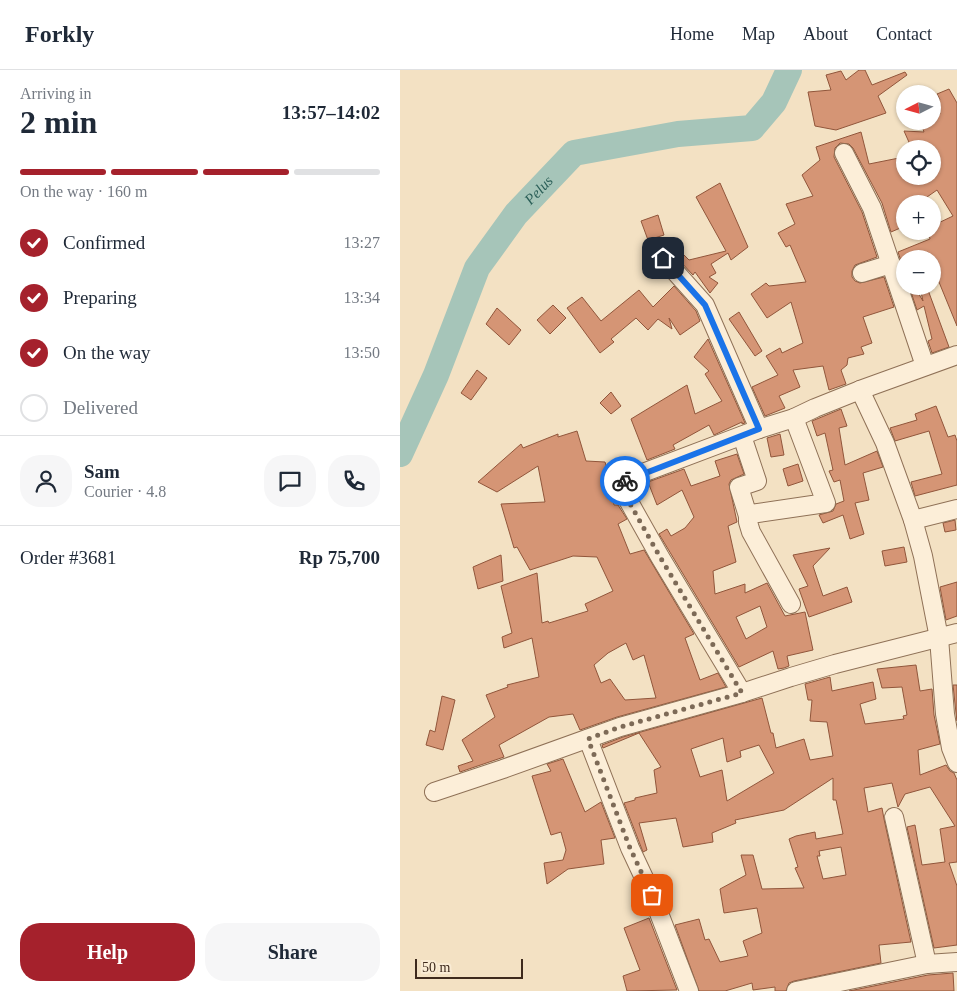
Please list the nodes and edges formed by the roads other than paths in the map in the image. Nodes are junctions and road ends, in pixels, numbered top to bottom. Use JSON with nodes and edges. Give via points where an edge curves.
{"nodes":[{"id":1,"x":844,"y":153,"type":"dead end"},
{"id":2,"x":663,"y":258,"type":"dead end"},
{"id":3,"x":891,"y":264,"type":"junction"},
{"id":4,"x":862,"y":273,"type":"dead end"},
{"id":5,"x":957,"y":355,"type":"edge"},
{"id":6,"x":925,"y":366,"type":"junction"},
{"id":7,"x":860,"y":390,"type":"junction"},
{"id":8,"x":794,"y":418,"type":"junction"},
{"id":9,"x":759,"y":429,"type":"junction"},
{"id":10,"x":742,"y":436,"type":"junction"},
{"id":11,"x":957,"y":509,"type":"edge"},
{"id":12,"x":748,"y":516,"type":"junction"},
{"id":13,"x":913,"y":520,"type":"junction"},
{"id":14,"x":791,"y":604,"type":"dead end"},
{"id":15,"x":957,"y":633,"type":"edge"},
{"id":16,"x":939,"y":638,"type":"junction"},
{"id":17,"x":742,"y":693,"type":"junction"},
{"id":18,"x":588,"y":739,"type":"junction"},
{"id":19,"x":957,"y":763,"type":"edge"},
{"id":20,"x":434,"y":792,"type":"dead end"},
{"id":21,"x":894,"y":817,"type":"dead end"},
{"id":22,"x":957,"y":962,"type":"edge"},
{"id":23,"x":927,"y":964,"type":"junction"},
{"id":24,"x":689,"y":991,"type":"edge"},
{"id":25,"x":796,"y":991,"type":"edge"}],
"edges":[{"from":1,"to":3,"type":"street","via":[[872,208]]},
{"from":2,"to":9,"type":"street","via":[[705,305]]},
{"from":3,"to":4,"type":"street"},
{"from":3,"to":6,"type":"street"},
{"from":5,"to":6,"type":"street"},
{"from":6,"to":7,"type":"street"},
{"from":7,"to":8,"type":"street"},
{"from":7,"to":13,"type":"street","via":[[885,443]]},
{"from":8,"to":9,"type":"street"},
{"from":8,"to":12,"type":"street","via":[[826,503]]},
{"from":9,"to":10,"type":"street"},
{"from":10,"to":12,"type":"street","via":[[757,481],[739,487]]},
{"from":10,"to":17,"type":"street","via":[[625,480],[622,484],[660,557]]},
{"from":11,"to":13,"type":"street"},
{"from":12,"to":14,"type":"street","via":[[750,532]]},
{"from":13,"to":16,"type":"street"},
{"from":15,"to":16,"type":"street"},
{"from":16,"to":17,"type":"street","via":[[818,669]]},
{"from":16,"to":19,"type":"street","via":[[945,714]]},
{"from":17,"to":18,"type":"street"},
{"from":18,"to":20,"type":"street"},
{"from":18,"to":24,"type":"street"},
{"from":21,"to":23,"type":"street"},
{"from":22,"to":23,"type":"street"},
{"from":23,"to":25,"type":"street"}]}
